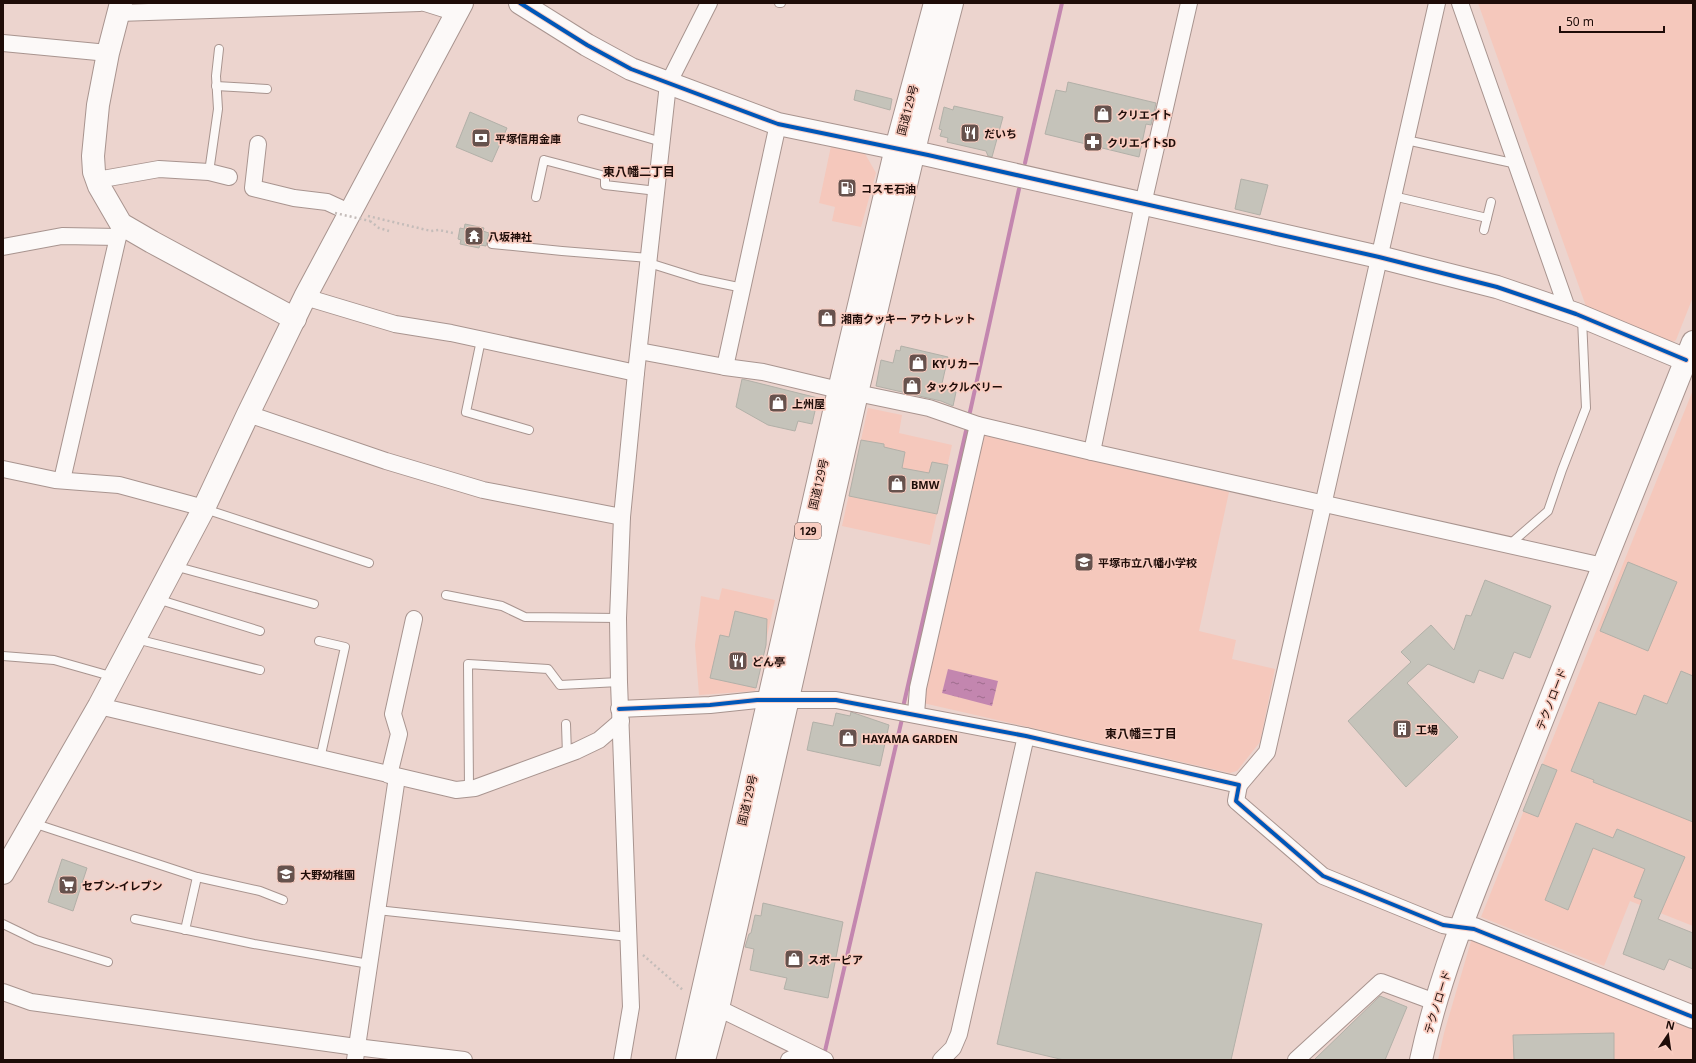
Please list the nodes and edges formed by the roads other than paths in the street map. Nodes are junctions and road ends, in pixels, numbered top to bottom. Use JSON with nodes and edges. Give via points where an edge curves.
{"nodes":[{"id":1,"x":420,"y":3,"type":"edge"},
{"id":2,"x":425,"y":3,"type":"edge"},
{"id":3,"x":520,"y":3,"type":"edge"},
{"id":4,"x":709,"y":3,"type":"edge"},
{"id":5,"x":935,"y":3,"type":"edge"},
{"id":6,"x":952,"y":3,"type":"edge"},
{"id":7,"x":1189,"y":3,"type":"edge"},
{"id":8,"x":1437,"y":3,"type":"edge"},
{"id":9,"x":1460,"y":3,"type":"edge"},
{"id":10,"x":120,"y":8,"type":"edge"},
{"id":11,"x":459,"y":8,"type":"edge"},
{"id":12,"x":3,"y":43,"type":"edge"},
{"id":13,"x":219,"y":49,"type":"dead end"},
{"id":14,"x":108,"y":53,"type":"junction"},
{"id":15,"x":668,"y":84,"type":"junction"},
{"id":16,"x":216,"y":86,"type":"junction"},
{"id":17,"x":267,"y":89,"type":"dead end"},
{"id":18,"x":582,"y":119,"type":"dead end"},
{"id":19,"x":778,"y":124,"type":"junction"},
{"id":20,"x":1406,"y":140,"type":"junction"},
{"id":21,"x":662,"y":142,"type":"junction"},
{"id":22,"x":258,"y":144,"type":"dead end"},
{"id":23,"x":905,"y":150,"type":"junction"},
{"id":24,"x":1517,"y":164,"type":"junction"},
{"id":25,"x":209,"y":172,"type":"junction"},
{"id":26,"x":229,"y":177,"type":"dead end"},
{"id":27,"x":97,"y":180,"type":"junction"},
{"id":28,"x":657,"y":191,"type":"junction"},
{"id":29,"x":1393,"y":196,"type":"junction"},
{"id":30,"x":536,"y":197,"type":"dead end"},
{"id":31,"x":1491,"y":202,"type":"dead end"},
{"id":32,"x":1143,"y":204,"type":"junction"},
{"id":33,"x":354,"y":216,"type":"junction"},
{"id":34,"x":1487,"y":218,"type":"junction"},
{"id":35,"x":120,"y":230,"type":"junction"},
{"id":36,"x":1484,"y":230,"type":"dead end"},
{"id":37,"x":492,"y":244,"type":"dead end"},
{"id":38,"x":3,"y":247,"type":"edge"},
{"id":39,"x":1379,"y":257,"type":"junction"},
{"id":40,"x":649,"y":260,"type":"junction"},
{"id":41,"x":743,"y":288,"type":"junction"},
{"id":42,"x":305,"y":297,"type":"junction"},
{"id":43,"x":1575,"y":314,"type":"junction"},
{"id":44,"x":295,"y":319,"type":"junction"},
{"id":45,"x":481,"y":340,"type":"junction"},
{"id":46,"x":639,"y":351,"type":"junction"},
{"id":47,"x":1689,"y":351,"type":"edge"},
{"id":48,"x":725,"y":367,"type":"junction"},
{"id":49,"x":636,"y":373,"type":"junction"},
{"id":50,"x":848,"y":391,"type":"junction"},
{"id":51,"x":248,"y":414,"type":"junction"},
{"id":52,"x":978,"y":425,"type":"junction"},
{"id":53,"x":529,"y":430,"type":"dead end"},
{"id":54,"x":1092,"y":452,"type":"junction"},
{"id":55,"x":3,"y":469,"type":"edge"},
{"id":56,"x":62,"y":480,"type":"junction"},
{"id":57,"x":1324,"y":504,"type":"junction"},
{"id":58,"x":204,"y":508,"type":"junction"},
{"id":59,"x":622,"y":517,"type":"junction"},
{"id":60,"x":1508,"y":545,"type":"junction"},
{"id":61,"x":369,"y":563,"type":"dead end"},
{"id":62,"x":173,"y":566,"type":"junction"},
{"id":63,"x":1603,"y":566,"type":"junction"},
{"id":64,"x":446,"y":594,"type":"dead end"},
{"id":65,"x":156,"y":599,"type":"junction"},
{"id":66,"x":314,"y":604,"type":"dead end"},
{"id":67,"x":618,"y":618,"type":"junction"},
{"id":68,"x":414,"y":619,"type":"dead end"},
{"id":69,"x":260,"y":631,"type":"dead end"},
{"id":70,"x":135,"y":639,"type":"junction"},
{"id":71,"x":319,"y":641,"type":"dead end"},
{"id":72,"x":3,"y":656,"type":"edge"},
{"id":73,"x":260,"y":670,"type":"dead end"},
{"id":74,"x":114,"y":677,"type":"junction"},
{"id":75,"x":619,"y":682,"type":"junction"},
{"id":76,"x":778,"y":700,"type":"junction"},
{"id":77,"x":99,"y":706,"type":"junction"},
{"id":78,"x":916,"y":714,"type":"junction"},
{"id":79,"x":620,"y":715,"type":"junction"},
{"id":80,"x":566,"y":724,"type":"dead end"},
{"id":81,"x":1026,"y":736,"type":"junction"},
{"id":82,"x":567,"y":755,"type":"junction"},
{"id":83,"x":320,"y":759,"type":"junction"},
{"id":84,"x":393,"y":776,"type":"junction"},
{"id":85,"x":1239,"y":785,"type":"junction"},
{"id":86,"x":469,"y":788,"type":"junction"},
{"id":87,"x":32,"y":822,"type":"junction"},
{"id":88,"x":3,"y":873,"type":"edge"},
{"id":89,"x":197,"y":877,"type":"junction"},
{"id":90,"x":283,"y":900,"type":"dead end"},
{"id":91,"x":377,"y":910,"type":"junction"},
{"id":92,"x":134,"y":919,"type":"dead end"},
{"id":93,"x":3,"y":924,"type":"edge"},
{"id":94,"x":1461,"y":928,"type":"junction"},
{"id":95,"x":185,"y":930,"type":"junction"},
{"id":96,"x":629,"y":940,"type":"junction"},
{"id":97,"x":108,"y":962,"type":"dead end"},
{"id":98,"x":369,"y":964,"type":"junction"},
{"id":99,"x":3,"y":992,"type":"edge"},
{"id":100,"x":1435,"y":1002,"type":"junction"},
{"id":101,"x":718,"y":1008,"type":"junction"},
{"id":102,"x":1693,"y":1017,"type":"edge"},
{"id":103,"x":806,"y":1052,"type":"junction"},
{"id":104,"x":356,"y":1054,"type":"edge"},
{"id":105,"x":464,"y":1060,"type":"edge"},
{"id":106,"x":622,"y":1060,"type":"edge"},
{"id":107,"x":687,"y":1060,"type":"edge"},
{"id":108,"x":704,"y":1060,"type":"edge"},
{"id":109,"x":789,"y":1060,"type":"edge"},
{"id":110,"x":825,"y":1060,"type":"edge"},
{"id":111,"x":941,"y":1060,"type":"edge"},
{"id":112,"x":1296,"y":1060,"type":"edge"},
{"id":113,"x":1420,"y":1060,"type":"edge"}],
"edges":[{"from":1,"to":10,"type":"street"},
{"from":2,"to":11,"type":"street"},
{"from":3,"to":15,"type":"main road","via":[[587,45],[631,69]]},
{"from":4,"to":15,"type":"street"},
{"from":5,"to":23,"type":"main road","name":"国道129号","number":"129"},
{"from":6,"to":23,"type":"main road","name":"国道129号","number":"129"},
{"from":7,"to":32,"type":"street"},
{"from":8,"to":20,"type":"street"},
{"from":9,"to":24,"type":"street"},
{"from":10,"to":14,"type":"main road"},
{"from":11,"to":33,"type":"main road"},
{"from":12,"to":14,"type":"street"},
{"from":13,"to":16,"type":"lane"},
{"from":14,"to":27,"type":"main road","via":[[98,105],[93,156]]},
{"from":15,"to":19,"type":"main road"},
{"from":15,"to":21,"type":"street"},
{"from":16,"to":17,"type":"lane"},
{"from":16,"to":25,"type":"lane","via":[[218,109]]},
{"from":18,"to":21,"type":"lane"},
{"from":19,"to":23,"type":"main road"},
{"from":19,"to":41,"type":"street"},
{"from":20,"to":24,"type":"lane"},
{"from":20,"to":29,"type":"street"},
{"from":21,"to":28,"type":"street"},
{"from":22,"to":33,"type":"street","via":[[253,188],[294,198],[327,202]]},
{"from":23,"to":32,"type":"main road"},
{"from":23,"to":50,"type":"main road","name":"国道129号","number":"129"},
{"from":24,"to":43,"type":"street"},
{"from":25,"to":26,"type":"street"},
{"from":25,"to":27,"type":"street","via":[[158,169]]},
{"from":27,"to":35,"type":"main road"},
{"from":28,"to":30,"type":"lane","via":[[605,185],[605,176],[544,160]]},
{"from":28,"to":40,"type":"street"},
{"from":29,"to":34,"type":"lane"},
{"from":29,"to":39,"type":"street"},
{"from":31,"to":34,"type":"lane"},
{"from":32,"to":39,"type":"main road"},
{"from":32,"to":54,"type":"street"},
{"from":33,"to":42,"type":"main road"},
{"from":34,"to":36,"type":"lane"},
{"from":35,"to":38,"type":"street","via":[[62,236]]},
{"from":35,"to":44,"type":"main road"},
{"from":35,"to":56,"type":"street"},
{"from":37,"to":40,"type":"lane"},
{"from":39,"to":43,"type":"main road","via":[[1497,287]]},
{"from":39,"to":57,"type":"street"},
{"from":40,"to":41,"type":"lane","via":[[700,279]]},
{"from":40,"to":46,"type":"street"},
{"from":41,"to":48,"type":"street"},
{"from":42,"to":44,"type":"main road"},
{"from":42,"to":45,"type":"street","via":[[395,324]]},
{"from":43,"to":47,"type":"main road"},
{"from":43,"to":60,"type":"lane","via":[[1586,408],[1548,511]]},
{"from":44,"to":51,"type":"main road"},
{"from":45,"to":49,"type":"street"},
{"from":45,"to":53,"type":"lane","via":[[466,412]]},
{"from":46,"to":48,"type":"street"},
{"from":46,"to":49,"type":"street"},
{"from":47,"to":63,"type":"main road","name":"テクノロード"},
{"from":48,"to":50,"type":"street","via":[[763,372]]},
{"from":49,"to":59,"type":"street"},
{"from":50,"to":52,"type":"street","via":[[929,408]]},
{"from":50,"to":76,"type":"main road","name":"国道129号","number":"129"},
{"from":51,"to":58,"type":"main road"},
{"from":51,"to":59,"type":"street","via":[[386,461],[483,490]]},
{"from":52,"to":54,"type":"street"},
{"from":52,"to":78,"type":"street","via":[[918,688]]},
{"from":54,"to":57,"type":"street"},
{"from":55,"to":56,"type":"street"},
{"from":56,"to":58,"type":"street","via":[[119,485]]},
{"from":57,"to":60,"type":"street"},
{"from":57,"to":85,"type":"street","via":[[1267,752]]},
{"from":58,"to":61,"type":"lane"},
{"from":58,"to":62,"type":"main road"},
{"from":59,"to":67,"type":"street"},
{"from":60,"to":63,"type":"street"},
{"from":62,"to":65,"type":"main road"},
{"from":62,"to":66,"type":"lane"},
{"from":63,"to":94,"type":"main road","name":"テクノロード"},
{"from":64,"to":67,"type":"lane","via":[[502,606],[526,617]]},
{"from":65,"to":69,"type":"lane"},
{"from":65,"to":70,"type":"main road"},
{"from":67,"to":75,"type":"street"},
{"from":68,"to":84,"type":"street","via":[[393,714],[399,734]]},
{"from":70,"to":73,"type":"lane"},
{"from":70,"to":74,"type":"main road"},
{"from":71,"to":83,"type":"lane","via":[[344,647]]},
{"from":72,"to":74,"type":"lane","via":[[54,660]]},
{"from":74,"to":77,"type":"main road"},
{"from":75,"to":79,"type":"street"},
{"from":75,"to":86,"type":"lane","via":[[560,685],[548,668],[468,664]]},
{"from":76,"to":78,"type":"street","via":[[836,700]]},
{"from":76,"to":79,"type":"street"},
{"from":76,"to":101,"type":"main road","name":"国道129号","number":"129"},
{"from":76,"to":107,"type":"main road","name":"国道129号","number":"129"},
{"from":77,"to":83,"type":"street"},
{"from":77,"to":87,"type":"main road"},
{"from":78,"to":81,"type":"street"},
{"from":79,"to":82,"type":"street","via":[[599,740]]},
{"from":79,"to":96,"type":"street"},
{"from":80,"to":82,"type":"lane"},
{"from":81,"to":85,"type":"street"},
{"from":81,"to":111,"type":"street","via":[[959,1034],[953,1048]]},
{"from":82,"to":86,"type":"street"},
{"from":83,"to":84,"type":"street"},
{"from":84,"to":86,"type":"street","via":[[456,790]]},
{"from":84,"to":91,"type":"street"},
{"from":85,"to":94,"type":"street","via":[[1236,801],[1323,876],[1443,925]]},
{"from":87,"to":88,"type":"main road"},
{"from":87,"to":89,"type":"lane"},
{"from":89,"to":90,"type":"lane","via":[[260,891]]},
{"from":89,"to":95,"type":"lane"},
{"from":91,"to":96,"type":"lane"},
{"from":91,"to":98,"type":"street"},
{"from":92,"to":95,"type":"lane"},
{"from":93,"to":97,"type":"lane","via":[[36,940]]},
{"from":94,"to":100,"type":"main road","name":"テクノロード"},
{"from":94,"to":102,"type":"main road","via":[[1474,929]]},
{"from":95,"to":98,"type":"lane"},
{"from":96,"to":106,"type":"street","via":[[631,1007]]},
{"from":98,"to":104,"type":"street"},
{"from":99,"to":104,"type":"street","via":[[31,1002]]},
{"from":100,"to":112,"type":"street","via":[[1381,982]]},
{"from":100,"to":113,"type":"main road","name":"テクノロード"},
{"from":101,"to":103,"type":"street"},
{"from":101,"to":108,"type":"main road","name":"国道129号","number":"129"},
{"from":103,"to":109,"type":"street"},
{"from":103,"to":110,"type":"street"},
{"from":104,"to":105,"type":"street"}]}
